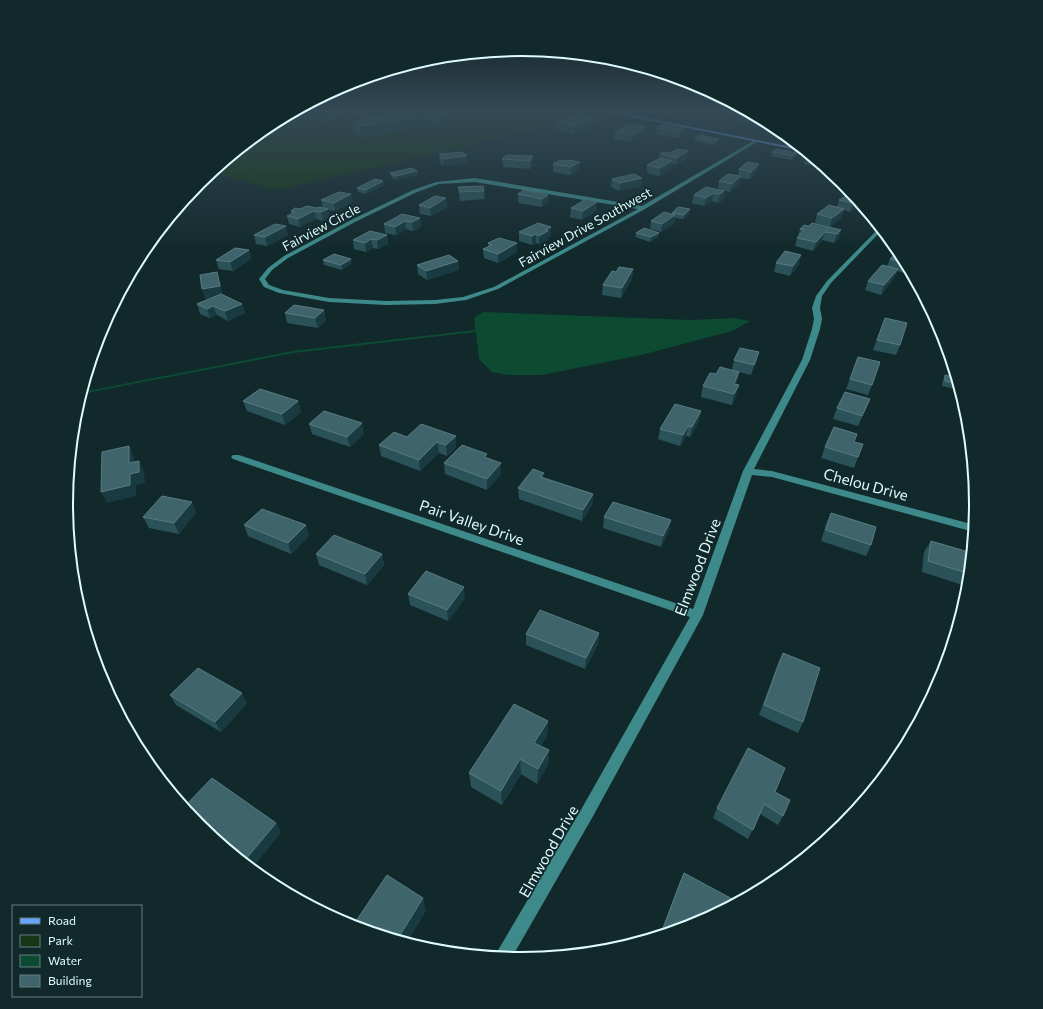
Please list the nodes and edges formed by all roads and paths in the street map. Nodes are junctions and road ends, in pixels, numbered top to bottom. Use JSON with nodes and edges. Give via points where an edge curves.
{"nodes":[{"id":1,"x":729,"y":157,"type":"edge"},
{"id":2,"x":643,"y":208,"type":"junction"},
{"id":3,"x":877,"y":232,"type":"edge"},
{"id":4,"x":507,"y":282,"type":"joint"},
{"id":5,"x":236,"y":457,"type":"dead end"},
{"id":6,"x":748,"y":471,"type":"junction"},
{"id":7,"x":969,"y":527,"type":"edge"},
{"id":8,"x":697,"y":615,"type":"junction"},
{"id":9,"x":505,"y":952,"type":"edge"}],
"edges":[{"from":1,"to":2,"type":"street","name":"Fairview Drive Southwest"},
{"from":2,"to":4,"type":"street","name":"Fairview Drive Southwest"},
{"from":2,"to":4,"type":"street","name":"Fairview Circle","via":[[497,183],[462,180],[438,183],[362,217],[286,257],[262,279],[266,286],[281,292],[329,300],[386,303],[435,302],[464,298]]},
{"from":3,"to":6,"type":"street","name":"Elmwood Drive","via":[[829,282],[819,296],[816,329],[806,360]]},
{"from":5,"to":8,"type":"street","name":"Pair Valley Drive"},
{"from":6,"to":7,"type":"street","name":"Chelou Drive","via":[[772,474]]},
{"from":6,"to":8,"type":"street","name":"Elmwood Drive"},
{"from":8,"to":9,"type":"street","name":"Elmwood Drive","via":[[588,813]]}]}
